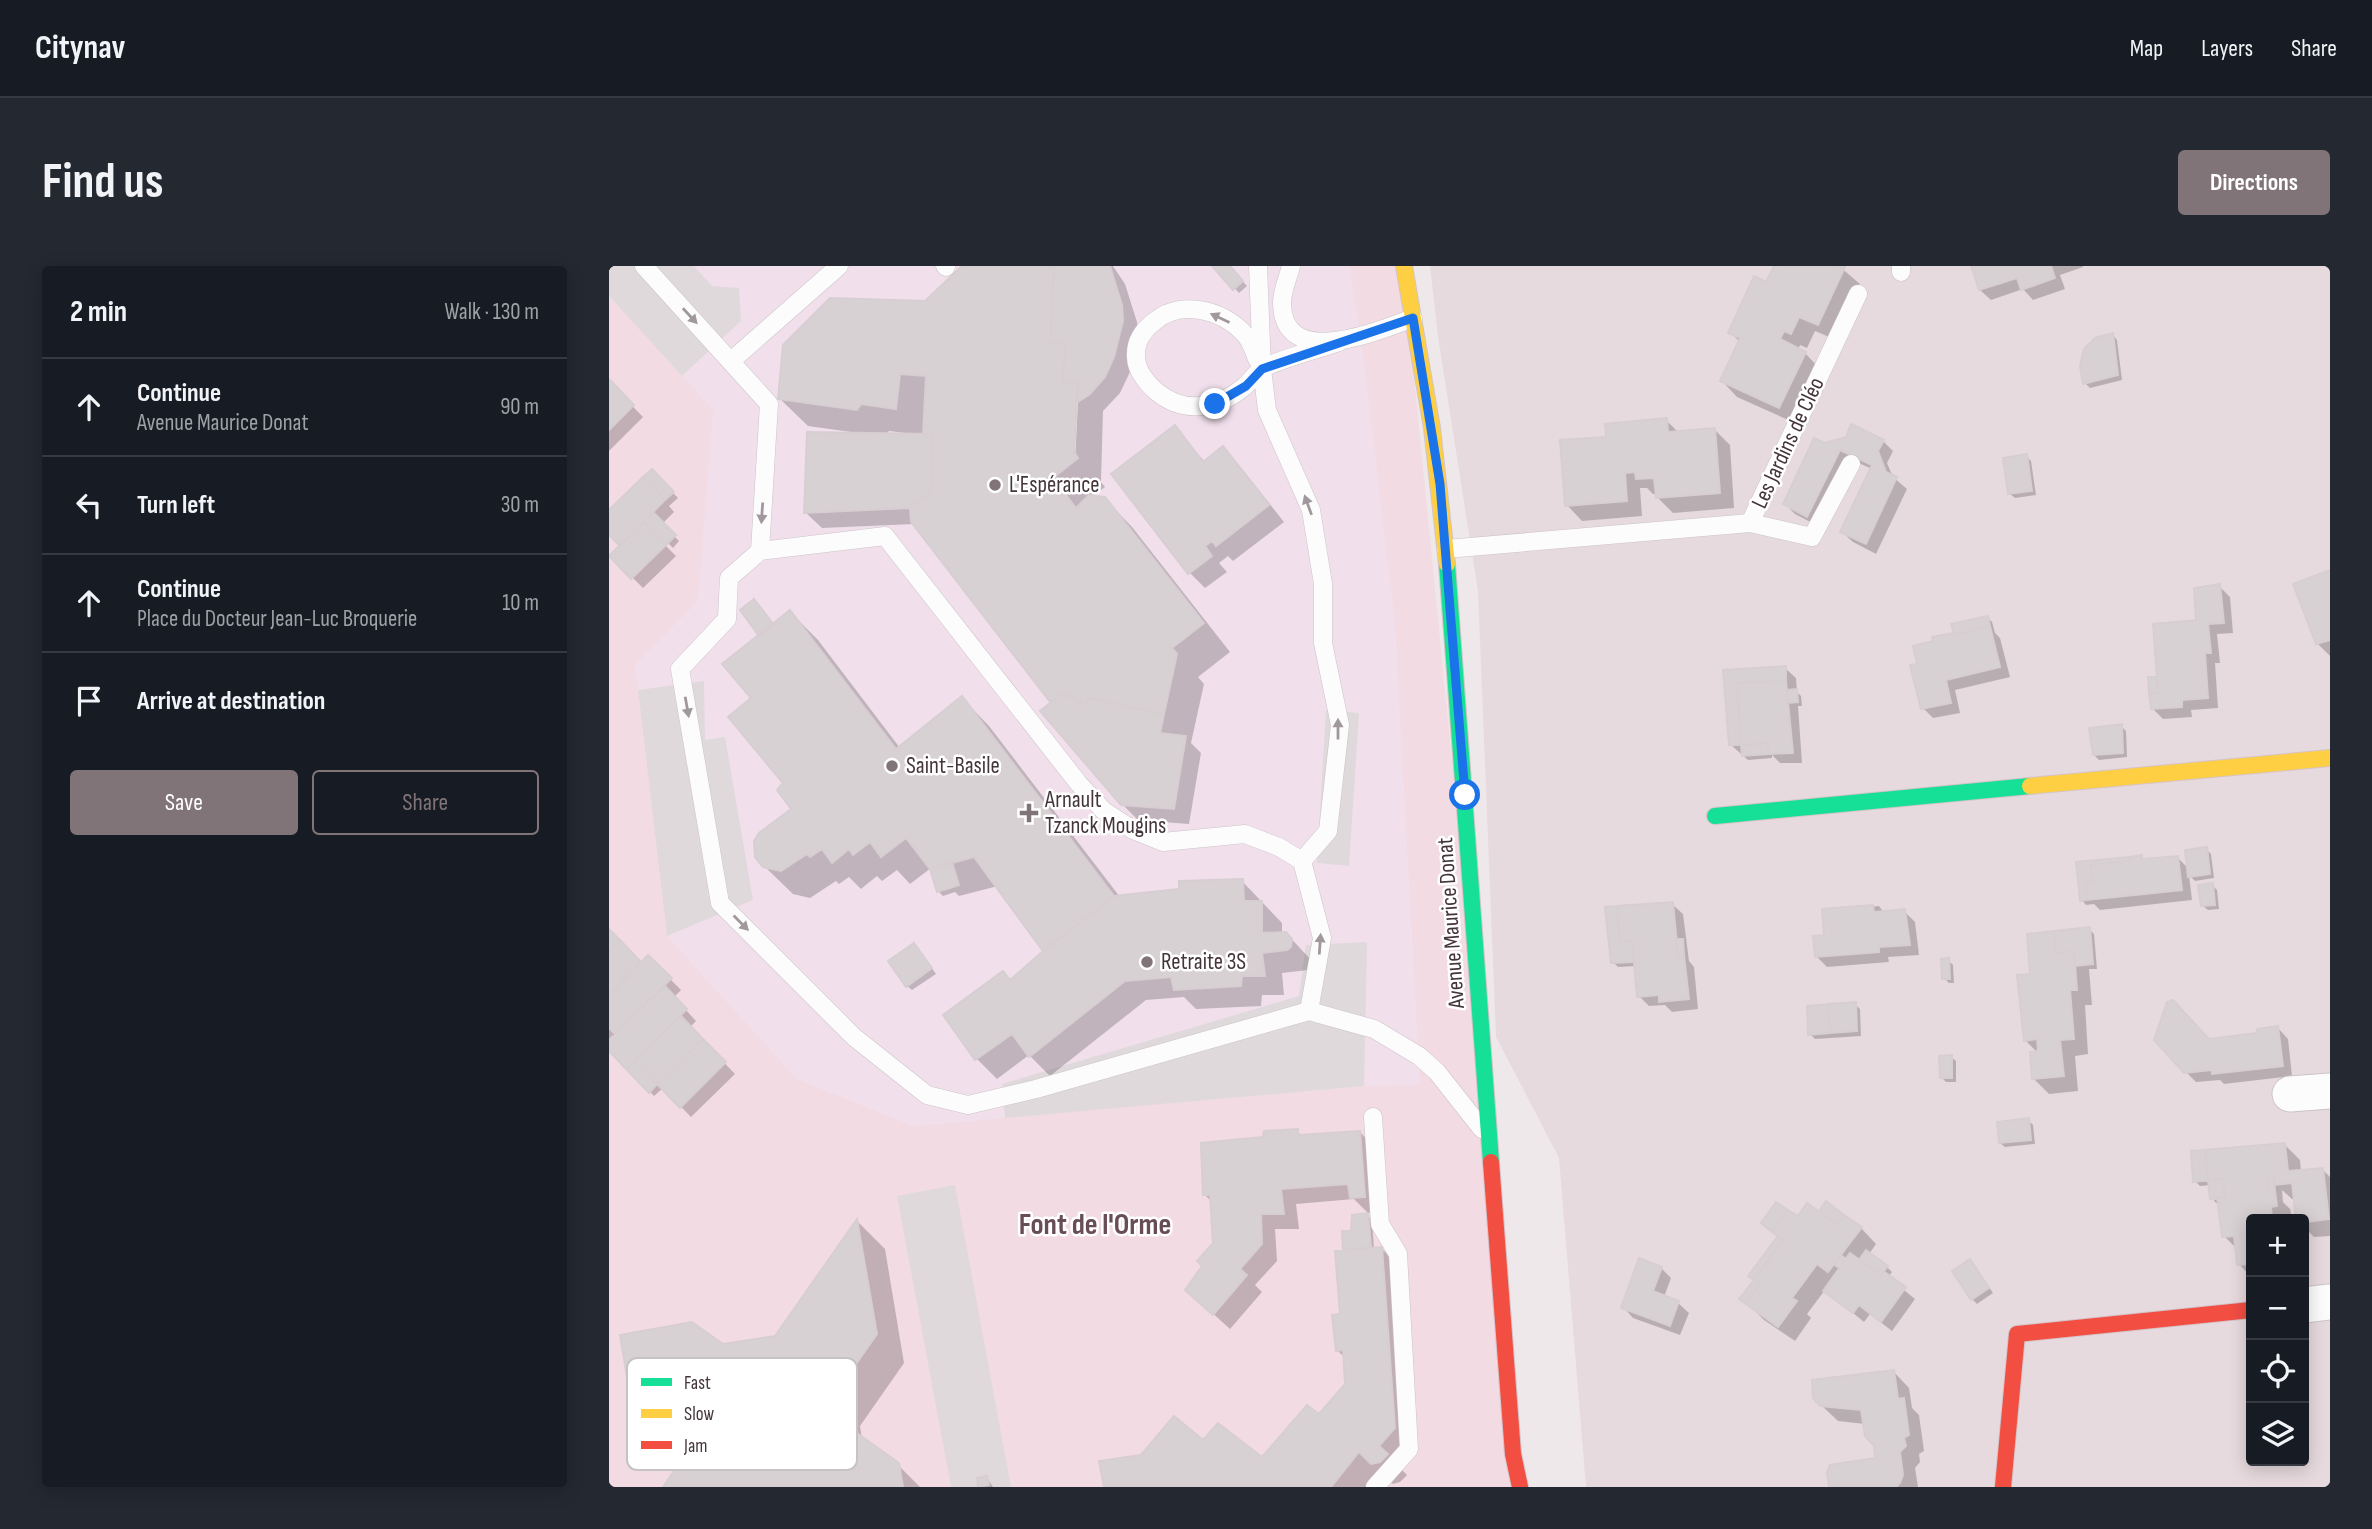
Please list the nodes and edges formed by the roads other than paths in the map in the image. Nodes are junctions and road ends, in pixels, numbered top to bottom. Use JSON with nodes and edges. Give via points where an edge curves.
{"nodes":[{"id":1,"x":644,"y":266,"type":"edge"},
{"id":2,"x":839,"y":266,"type":"edge"},
{"id":3,"x":1258,"y":266,"type":"edge"},
{"id":4,"x":1291,"y":266,"type":"edge"},
{"id":5,"x":1404,"y":266,"type":"edge"},
{"id":6,"x":1858,"y":294,"type":"dead end"},
{"id":7,"x":1413,"y":318,"type":"junction"},
{"id":8,"x":1339,"y":342,"type":"junction"},
{"id":9,"x":731,"y":361,"type":"junction"},
{"id":10,"x":1262,"y":369,"type":"junction"},
{"id":11,"x":1851,"y":464,"type":"dead end"},
{"id":12,"x":1750,"y":523,"type":"junction"},
{"id":13,"x":1446,"y":549,"type":"junction"},
{"id":14,"x":760,"y":551,"type":"junction"},
{"id":15,"x":2330,"y":758,"type":"edge"},
{"id":16,"x":1715,"y":816,"type":"dead end"},
{"id":17,"x":1302,"y":861,"type":"junction"},
{"id":18,"x":1309,"y":1011,"type":"junction"},
{"id":19,"x":2330,"y":1091,"type":"edge"},
{"id":20,"x":2290,"y":1094,"type":"dead end"},
{"id":21,"x":1373,"y":1117,"type":"dead end"},
{"id":22,"x":1489,"y":1138,"type":"junction"},
{"id":23,"x":2330,"y":1302,"type":"edge"},
{"id":24,"x":2309,"y":1304,"type":"edge"},
{"id":25,"x":2246,"y":1311,"type":"edge"},
{"id":26,"x":1513,"y":1454,"type":"junction"},
{"id":27,"x":1502,"y":1483,"type":"dead end"},
{"id":28,"x":1375,"y":1487,"type":"edge"},
{"id":29,"x":1520,"y":1487,"type":"edge"},
{"id":30,"x":2003,"y":1487,"type":"edge"}],
"edges":[{"from":1,"to":9,"type":"lane","one_way":true},
{"from":2,"to":9,"type":"lane"},
{"from":3,"to":10,"type":"lane"},
{"from":4,"to":8,"type":"lane","via":[[1282,301],[1287,323],[1309,339]]},
{"from":5,"to":7,"type":"main road","name":"Avenue Maurice Donat"},
{"from":6,"to":12,"type":"lane","name":"Les Jardins de Cléo"},
{"from":7,"to":8,"type":"lane"},
{"from":7,"to":13,"type":"main road","name":"Avenue Maurice Donat"},
{"from":8,"to":10,"type":"lane"},
{"from":9,"to":14,"type":"lane","one_way":true,"via":[[769,404]]},
{"from":10,"to":10,"type":"lane","one_way":true,"via":[[1249,341],[1226,319],[1185,308],[1154,321],[1135,350],[1136,364],[1156,392],[1188,407],[1204,407],[1231,396]]},
{"from":17,"to":10,"type":"lane","one_way":true,"via":[[1328,831],[1340,725],[1323,643],[1323,584],[1311,510],[1267,410]]},
{"from":11,"to":12,"type":"lane","via":[[1812,537]]},
{"from":12,"to":13,"type":"lane","name":"Les Jardins de Cléo"},
{"from":13,"to":22,"type":"main road","name":"Avenue Maurice Donat"},
{"from":14,"to":17,"type":"lane","via":[[885,536],[1104,811],[1163,842],[1245,834]]},
{"from":14,"to":18,"type":"lane","one_way":true,"via":[[729,578],[727,619],[680,669],[720,902],[854,1037],[927,1095],[968,1105]]},
{"from":15,"to":16,"type":"main road"},
{"from":18,"to":17,"type":"lane","one_way":true,"via":[[1322,938]]},
{"from":18,"to":22,"type":"lane","via":[[1374,1029],[1419,1056]]},
{"from":19,"to":20,"type":"street"},
{"from":21,"to":28,"type":"lane","via":[[1380,1224],[1398,1254],[1409,1449]]},
{"from":22,"to":26,"type":"main road","name":"Avenue Maurice Donat"},
{"from":23,"to":24,"type":"street"},
{"from":25,"to":30,"type":"main road","via":[[2017,1334]]},
{"from":26,"to":27,"type":"main road"},
{"from":26,"to":29,"type":"main road","name":"Avenue Maurice Donat"}]}
